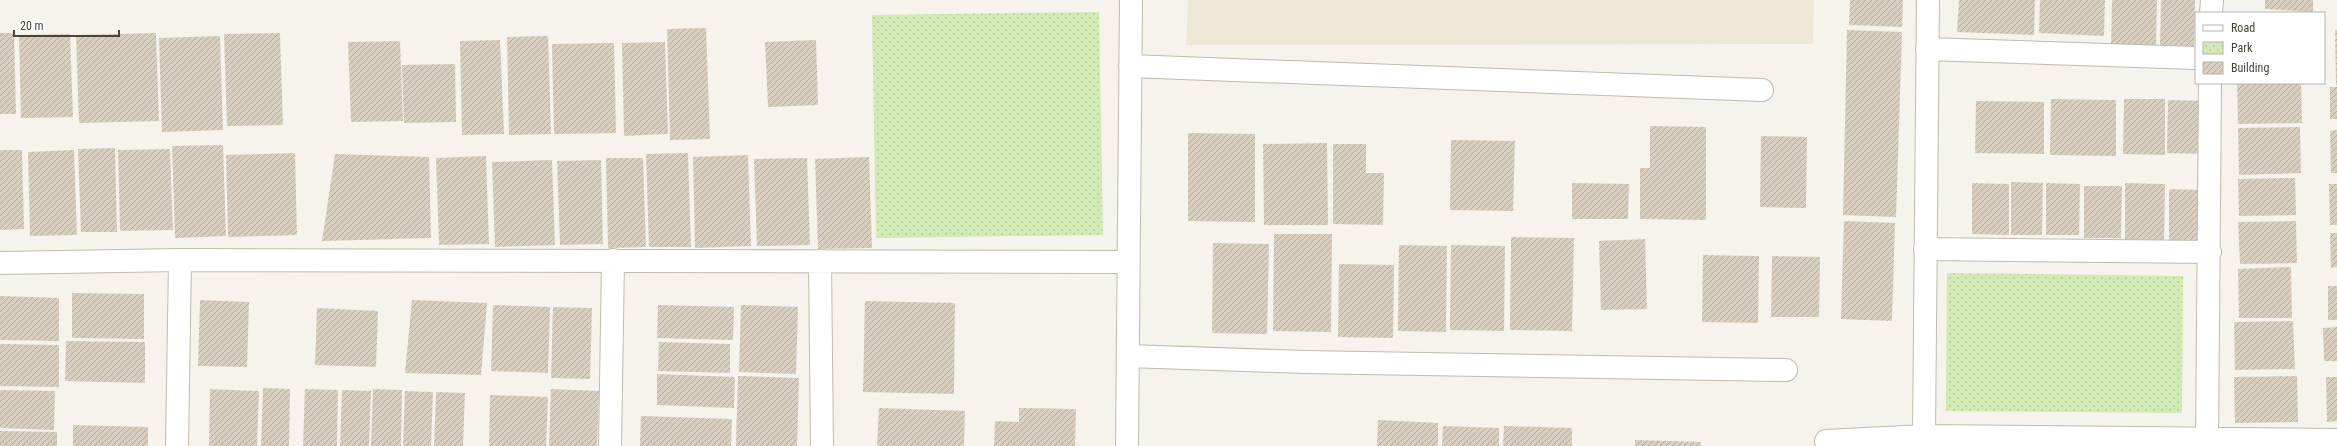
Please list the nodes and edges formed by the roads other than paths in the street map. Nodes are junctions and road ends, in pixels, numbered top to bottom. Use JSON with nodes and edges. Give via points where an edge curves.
{"nodes":[{"id":1,"x":1131,"y":0,"type":"edge"},
{"id":2,"x":1928,"y":0,"type":"edge"},
{"id":3,"x":2212,"y":0,"type":"edge"},
{"id":4,"x":2211,"y":12,"type":"edge"},
{"id":5,"x":1927,"y":49,"type":"junction"},
{"id":6,"x":2195,"y":58,"type":"edge"},
{"id":7,"x":1130,"y":66,"type":"junction"},
{"id":8,"x":2210,"y":84,"type":"edge"},
{"id":9,"x":1762,"y":90,"type":"dead end"},
{"id":10,"x":1925,"y":249,"type":"junction"},
{"id":11,"x":2210,"y":252,"type":"junction"},
{"id":12,"x":180,"y":260,"type":"junction"},
{"id":13,"x":612,"y":260,"type":"junction"},
{"id":14,"x":820,"y":261,"type":"junction"},
{"id":15,"x":1128,"y":262,"type":"junction"},
{"id":16,"x":0,"y":263,"type":"edge"},
{"id":17,"x":1128,"y":356,"type":"junction"},
{"id":18,"x":1786,"y":370,"type":"dead end"},
{"id":19,"x":1924,"y":436,"type":"junction"},
{"id":20,"x":2337,"y":440,"type":"edge"},
{"id":21,"x":1826,"y":441,"type":"dead end"},
{"id":22,"x":2208,"y":442,"type":"edge"},
{"id":23,"x":177,"y":446,"type":"edge"},
{"id":24,"x":610,"y":446,"type":"edge"},
{"id":25,"x":822,"y":446,"type":"edge"},
{"id":26,"x":1127,"y":446,"type":"edge"}],
"edges":[{"from":1,"to":7,"type":"street"},
{"from":2,"to":5,"type":"street"},
{"from":3,"to":4,"type":"street"},
{"from":5,"to":6,"type":"street"},
{"from":5,"to":10,"type":"street"},
{"from":7,"to":9,"type":"street"},
{"from":7,"to":15,"type":"street"},
{"from":8,"to":11,"type":"street"},
{"from":10,"to":11,"type":"street"},
{"from":10,"to":19,"type":"street"},
{"from":11,"to":22,"type":"street"},
{"from":12,"to":13,"type":"street"},
{"from":12,"to":16,"type":"street"},
{"from":12,"to":23,"type":"street"},
{"from":13,"to":14,"type":"street"},
{"from":13,"to":24,"type":"street"},
{"from":14,"to":15,"type":"street"},
{"from":14,"to":25,"type":"street"},
{"from":15,"to":17,"type":"street"},
{"from":17,"to":18,"type":"street","via":[[1305,362]]},
{"from":17,"to":26,"type":"street"},
{"from":19,"to":21,"type":"street"},
{"from":19,"to":22,"type":"street"},
{"from":20,"to":22,"type":"street"}]}
